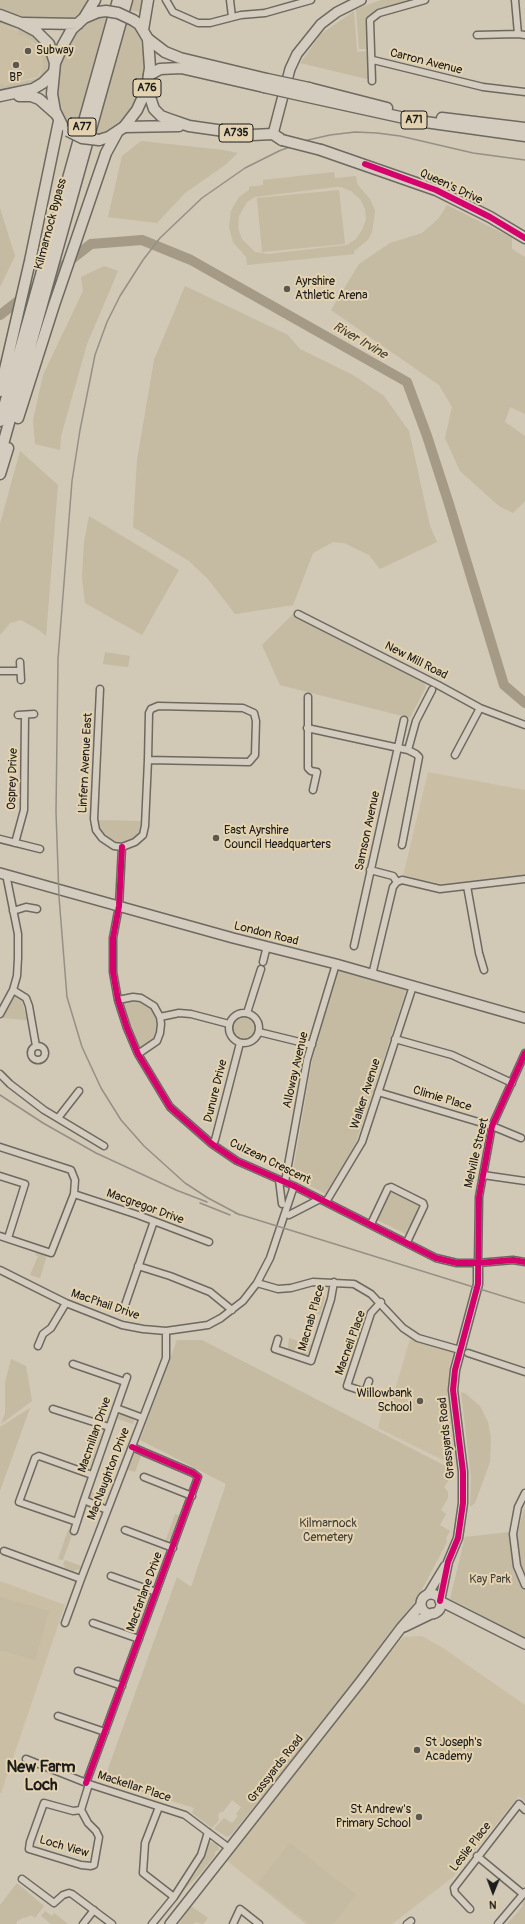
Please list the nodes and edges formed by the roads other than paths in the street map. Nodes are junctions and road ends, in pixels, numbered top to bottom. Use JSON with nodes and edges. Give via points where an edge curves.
{"nodes":[{"id":1,"x":95,"y":0,"type":"edge"},
{"id":2,"x":118,"y":0,"type":"edge"},
{"id":3,"x":128,"y":0,"type":"edge"},
{"id":4,"x":148,"y":0,"type":"edge"},
{"id":5,"x":166,"y":0,"type":"edge"},
{"id":6,"x":230,"y":0,"type":"edge"},
{"id":7,"x":311,"y":0,"type":"edge"},
{"id":8,"x":361,"y":0,"type":"edge"},
{"id":9,"x":425,"y":0,"type":"edge"},
{"id":10,"x":515,"y":0,"type":"edge"},
{"id":11,"x":0,"y":15,"type":"edge"},
{"id":12,"x":232,"y":17,"type":"junction"},
{"id":13,"x":81,"y":21,"type":"junction"},
{"id":14,"x":21,"y":23,"type":"junction"},
{"id":15,"x":143,"y":30,"type":"junction"},
{"id":16,"x":518,"y":34,"type":"junction"},
{"id":17,"x":477,"y":35,"type":"dead end"},
{"id":18,"x":525,"y":35,"type":"edge"},
{"id":19,"x":148,"y":39,"type":"junction"},
{"id":20,"x":373,"y":60,"type":"junction"},
{"id":21,"x":54,"y":68,"type":"junction"},
{"id":22,"x":149,"y":75,"type":"junction"},
{"id":23,"x":372,"y":81,"type":"dead end"},
{"id":24,"x":266,"y":83,"type":"junction"},
{"id":25,"x":147,"y":88,"type":"junction"},
{"id":26,"x":307,"y":92,"type":"junction"},
{"id":27,"x":525,"y":92,"type":"edge"},
{"id":28,"x":3,"y":96,"type":"edge"},
{"id":29,"x":58,"y":117,"type":"junction"},
{"id":30,"x":189,"y":126,"type":"junction"},
{"id":31,"x":525,"y":128,"type":"edge"},
{"id":32,"x":121,"y":129,"type":"junction"},
{"id":33,"x":273,"y":134,"type":"junction"},
{"id":34,"x":525,"y":136,"type":"edge"},
{"id":35,"x":525,"y":238,"type":"edge"},
{"id":36,"x":0,"y":391,"type":"edge"},
{"id":37,"x":0,"y":421,"type":"edge"},
{"id":38,"x":0,"y":455,"type":"edge"},
{"id":39,"x":0,"y":474,"type":"edge"},
{"id":40,"x":298,"y":614,"type":"dead end"},
{"id":41,"x":20,"y":662,"type":"dead end"},
{"id":42,"x":0,"y":671,"type":"edge"},
{"id":43,"x":20,"y":671,"type":"junction"},
{"id":44,"x":20,"y":680,"type":"dead end"},
{"id":45,"x":100,"y":689,"type":"dead end"},
{"id":46,"x":432,"y":690,"type":"dead end"},
{"id":47,"x":308,"y":697,"type":"dead end"},
{"id":48,"x":480,"y":708,"type":"junction"},
{"id":49,"x":34,"y":714,"type":"dead end"},
{"id":50,"x":18,"y":715,"type":"dead end"},
{"id":51,"x":25,"y":715,"type":"junction"},
{"id":52,"x":404,"y":720,"type":"dead end"},
{"id":53,"x":525,"y":725,"type":"edge"},
{"id":54,"x":307,"y":728,"type":"junction"},
{"id":55,"x":397,"y":748,"type":"junction"},
{"id":56,"x":408,"y":750,"type":"junction"},
{"id":57,"x":455,"y":755,"type":"dead end"},
{"id":58,"x":148,"y":760,"type":"junction"},
{"id":59,"x":313,"y":790,"type":"dead end"},
{"id":60,"x":0,"y":839,"type":"edge"},
{"id":61,"x":15,"y":843,"type":"junction"},
{"id":62,"x":402,"y":844,"type":"dead end"},
{"id":63,"x":122,"y":848,"type":"junction"},
{"id":64,"x":40,"y":849,"type":"dead end"},
{"id":65,"x":370,"y":870,"type":"junction"},
{"id":66,"x":3,"y":874,"type":"edge"},
{"id":67,"x":525,"y":878,"type":"edge"},
{"id":68,"x":396,"y":882,"type":"junction"},
{"id":69,"x":467,"y":886,"type":"junction"},
{"id":70,"x":119,"y":906,"type":"junction"},
{"id":71,"x":38,"y":909,"type":"dead end"},
{"id":72,"x":13,"y":911,"type":"junction"},
{"id":73,"x":267,"y":946,"type":"junction"},
{"id":74,"x":354,"y":946,"type":"dead end"},
{"id":75,"x":263,"y":962,"type":"dead end"},
{"id":76,"x":336,"y":964,"type":"junction"},
{"id":77,"x":261,"y":969,"type":"dead end"},
{"id":78,"x":484,"y":970,"type":"dead end"},
{"id":79,"x":372,"y":975,"type":"junction"},
{"id":80,"x":413,"y":986,"type":"junction"},
{"id":81,"x":13,"y":990,"type":"junction"},
{"id":82,"x":118,"y":1000,"type":"junction"},
{"id":83,"x":247,"y":1013,"type":"junction"},
{"id":84,"x":0,"y":1014,"type":"edge"},
{"id":85,"x":160,"y":1017,"type":"junction"},
{"id":86,"x":525,"y":1018,"type":"edge"},
{"id":87,"x":228,"y":1024,"type":"junction"},
{"id":88,"x":258,"y":1032,"type":"junction"},
{"id":89,"x":395,"y":1039,"type":"junction"},
{"id":90,"x":240,"y":1043,"type":"junction"},
{"id":91,"x":312,"y":1045,"type":"junction"},
{"id":92,"x":36,"y":1046,"type":"dead end"},
{"id":93,"x":138,"y":1054,"type":"junction"},
{"id":94,"x":525,"y":1054,"type":"edge"},
{"id":95,"x":0,"y":1074,"type":"edge"},
{"id":96,"x":512,"y":1083,"type":"junction"},
{"id":97,"x":79,"y":1091,"type":"dead end"},
{"id":98,"x":378,"y":1092,"type":"junction"},
{"id":99,"x":58,"y":1118,"type":"junction"},
{"id":100,"x":492,"y":1126,"type":"junction"},
{"id":101,"x":522,"y":1138,"type":"dead end"},
{"id":102,"x":212,"y":1144,"type":"junction"},
{"id":103,"x":104,"y":1146,"type":"dead end"},
{"id":104,"x":0,"y":1147,"type":"edge"},
{"id":105,"x":483,"y":1175,"type":"junction"},
{"id":106,"x":2,"y":1177,"type":"edge"},
{"id":107,"x":282,"y":1181,"type":"junction"},
{"id":108,"x":525,"y":1181,"type":"edge"},
{"id":109,"x":294,"y":1186,"type":"junction"},
{"id":110,"x":74,"y":1194,"type":"junction"},
{"id":111,"x":323,"y":1200,"type":"junction"},
{"id":112,"x":282,"y":1204,"type":"dead end"},
{"id":113,"x":289,"y":1214,"type":"dead end"},
{"id":114,"x":154,"y":1221,"type":"junction"},
{"id":115,"x":371,"y":1224,"type":"junction"},
{"id":116,"x":0,"y":1236,"type":"edge"},
{"id":117,"x":8,"y":1238,"type":"junction"},
{"id":118,"x":209,"y":1242,"type":"dead end"},
{"id":119,"x":407,"y":1242,"type":"junction"},
{"id":120,"x":525,"y":1262,"type":"edge"},
{"id":121,"x":478,"y":1263,"type":"junction"},
{"id":122,"x":138,"y":1266,"type":"junction"},
{"id":123,"x":0,"y":1270,"type":"edge"},
{"id":124,"x":334,"y":1282,"type":"junction"},
{"id":125,"x":257,"y":1284,"type":"junction"},
{"id":126,"x":380,"y":1302,"type":"junction"},
{"id":127,"x":66,"y":1304,"type":"junction"},
{"id":128,"x":232,"y":1310,"type":"junction"},
{"id":129,"x":123,"y":1311,"type":"dead end"},
{"id":130,"x":166,"y":1331,"type":"junction"},
{"id":131,"x":278,"y":1339,"type":"dead end"},
{"id":132,"x":38,"y":1346,"type":"dead end"},
{"id":133,"x":464,"y":1351,"type":"junction"},
{"id":134,"x":73,"y":1364,"type":"dead end"},
{"id":135,"x":525,"y":1372,"type":"edge"},
{"id":136,"x":368,"y":1381,"type":"dead end"},
{"id":137,"x":116,"y":1408,"type":"junction"},
{"id":138,"x":53,"y":1409,"type":"dead end"},
{"id":139,"x":143,"y":1418,"type":"junction"},
{"id":140,"x":109,"y":1427,"type":"junction"},
{"id":141,"x":132,"y":1447,"type":"junction"},
{"id":142,"x":92,"y":1475,"type":"junction"},
{"id":143,"x":144,"y":1477,"type":"dead end"},
{"id":144,"x":525,"y":1493,"type":"edge"},
{"id":145,"x":192,"y":1496,"type":"junction"},
{"id":146,"x":84,"y":1500,"type":"junction"},
{"id":147,"x":107,"y":1510,"type":"junction"},
{"id":148,"x":76,"y":1522,"type":"junction"},
{"id":149,"x":125,"y":1530,"type":"dead end"},
{"id":150,"x":74,"y":1531,"type":"dead end"},
{"id":151,"x":172,"y":1548,"type":"junction"},
{"id":152,"x":4,"y":1551,"type":"dead end"},
{"id":153,"x":448,"y":1562,"type":"junction"},
{"id":154,"x":111,"y":1576,"type":"dead end"},
{"id":155,"x":80,"y":1579,"type":"junction"},
{"id":156,"x":525,"y":1585,"type":"edge"},
{"id":157,"x":156,"y":1592,"type":"junction"},
{"id":158,"x":428,"y":1594,"type":"junction"},
{"id":159,"x":440,"y":1601,"type":"junction"},
{"id":160,"x":421,"y":1605,"type":"junction"},
{"id":161,"x":436,"y":1612,"type":"junction"},
{"id":162,"x":467,"y":1616,"type":"junction"},
{"id":163,"x":65,"y":1623,"type":"dead end"},
{"id":164,"x":93,"y":1623,"type":"dead end"},
{"id":165,"x":401,"y":1628,"type":"junction"},
{"id":166,"x":139,"y":1639,"type":"junction"},
{"id":167,"x":525,"y":1644,"type":"edge"},
{"id":168,"x":78,"y":1671,"type":"dead end"},
{"id":169,"x":122,"y":1686,"type":"junction"},
{"id":170,"x":58,"y":1716,"type":"dead end"},
{"id":171,"x":104,"y":1732,"type":"junction"},
{"id":172,"x":26,"y":1759,"type":"dead end"},
{"id":173,"x":87,"y":1784,"type":"junction"},
{"id":174,"x":159,"y":1807,"type":"junction"},
{"id":175,"x":81,"y":1810,"type":"junction"},
{"id":176,"x":525,"y":1810,"type":"edge"},
{"id":177,"x":208,"y":1832,"type":"junction"},
{"id":178,"x":229,"y":1848,"type":"junction"},
{"id":179,"x":477,"y":1856,"type":"junction"},
{"id":180,"x":22,"y":1879,"type":"dead end"},
{"id":181,"x":524,"y":1893,"type":"edge"},
{"id":182,"x":174,"y":1897,"type":"junction"},
{"id":183,"x":470,"y":1909,"type":"dead end"},
{"id":184,"x":94,"y":1910,"type":"junction"},
{"id":185,"x":82,"y":1924,"type":"edge"},
{"id":186,"x":112,"y":1924,"type":"edge"},
{"id":187,"x":152,"y":1924,"type":"edge"},
{"id":188,"x":170,"y":1924,"type":"edge"},
{"id":189,"x":233,"y":1924,"type":"edge"},
{"id":190,"x":260,"y":1924,"type":"edge"},
{"id":191,"x":498,"y":1924,"type":"edge"}],
"edges":[{"from":1,"to":13,"type":"main road"},
{"from":2,"to":37,"type":"main road","name":"Kilmarnock Bypass","number":"A77"},
{"from":3,"to":38,"type":"main road","name":"Kilmarnock Bypass","number":"A77"},
{"from":4,"to":15,"type":"main road"},
{"from":5,"to":12,"type":"street","via":[[173,12],[198,23],[210,23]]},
{"from":6,"to":12,"type":"street"},
{"from":7,"to":12,"type":"street","via":[[265,13]]},
{"from":8,"to":33,"type":"main road","via":[[337,12],[321,24],[297,54],[290,69]]},
{"from":9,"to":20,"type":"street","name":"Carron Avenue","via":[[379,13],[370,20]]},
{"from":10,"to":16,"type":"street"},
{"from":11,"to":14,"type":"main road","number":"A76"},
{"from":13,"to":14,"type":"main road","number":"A76"},
{"from":13,"to":15,"type":"main road","number":"A76","bridge":true,"via":[[98,12],[106,11],[133,20]]},
{"from":13,"to":21,"type":"main road","number":"A76","via":[[63,45]]},
{"from":14,"to":21,"type":"main road","number":"A76","via":[[36,31],[49,44]]},
{"from":15,"to":19,"type":"main road","number":"A76"},
{"from":16,"to":17,"type":"street"},
{"from":16,"to":18,"type":"street"},
{"from":19,"to":22,"type":"main road","number":"A76"},
{"from":19,"to":24,"type":"main road","number":"A71","via":[[165,52],[180,58]]},
{"from":20,"to":23,"type":"street"},
{"from":20,"to":27,"type":"street","name":"Carron Avenue","via":[[483,88]]},
{"from":21,"to":28,"type":"main road","via":[[43,83]]},
{"from":21,"to":29,"type":"main road","number":"A76","via":[[52,94]]},
{"from":22,"to":24,"type":"main road","number":"A71","via":[[160,69],[181,68]]},
{"from":22,"to":25,"type":"main road","number":"A76"},
{"from":24,"to":26,"type":"main road","number":"A71","bridge":true},
{"from":25,"to":30,"type":"main road","via":[[151,104],[158,113]]},
{"from":25,"to":32,"type":"main road","number":"A76","via":[[137,110]]},
{"from":26,"to":31,"type":"main road","number":"A71","via":[[413,114]]},
{"from":26,"to":34,"type":"main road","number":"A71","via":[[418,121]]},
{"from":28,"to":29,"type":"main road","via":[[32,96],[44,103]]},
{"from":29,"to":32,"type":"main road","number":"A76","bridge":true,"via":[[68,131],[82,138],[100,140]]},
{"from":29,"to":36,"type":"main road","number":"A77","via":[[30,261]]},
{"from":30,"to":32,"type":"main road"},
{"from":30,"to":33,"type":"main road","number":"A735","via":[[252,135]]},
{"from":32,"to":39,"type":"main road","number":"A77","via":[[106,153]]},
{"from":33,"to":35,"type":"main road","name":"Queen's Drive","bridge":true,"via":[[282,140],[321,150],[436,190]]},
{"from":40,"to":48,"type":"street","name":"New Mill Road"},
{"from":41,"to":43,"type":"street"},
{"from":42,"to":43,"type":"street"},
{"from":43,"to":44,"type":"street"},
{"from":45,"to":63,"type":"street","name":"Linfern Avenue East","via":[[94,819],[96,830],[102,838]]},
{"from":46,"to":56,"type":"street","via":[[416,721]]},
{"from":47,"to":54,"type":"street"},
{"from":48,"to":53,"type":"street","name":"New Mill Road"},
{"from":48,"to":57,"type":"street"},
{"from":49,"to":51,"type":"street"},
{"from":50,"to":51,"type":"street"},
{"from":51,"to":61,"type":"street","name":"Osprey Drive","via":[[24,810]]},
{"from":52,"to":55,"type":"street","name":"Samson Avenue"},
{"from":54,"to":55,"type":"street"},
{"from":54,"to":59,"type":"street","via":[[308,768],[317,772]]},
{"from":55,"to":56,"type":"street"},
{"from":55,"to":65,"type":"street","name":"Samson Avenue"},
{"from":56,"to":62,"type":"street","via":[[419,757]]},
{"from":58,"to":58,"type":"street","via":[[151,709],[158,706],[243,708],[254,713],[254,755],[249,762]]},
{"from":58,"to":63,"type":"street","via":[[145,826],[142,835],[135,842]]},
{"from":60,"to":61,"type":"street"},
{"from":61,"to":64,"type":"street"},
{"from":63,"to":70,"type":"street","name":"Culzean Crescent"},
{"from":65,"to":68,"type":"street","via":[[393,876]]},
{"from":65,"to":74,"type":"street","name":"Samson Avenue"},
{"from":66,"to":70,"type":"main road","name":"London Road"},
{"from":66,"to":72,"type":"street"},
{"from":67,"to":69,"type":"street"},
{"from":68,"to":69,"type":"street","via":[[402,880],[440,889]]},
{"from":68,"to":79,"type":"street"},
{"from":69,"to":78,"type":"street"},
{"from":70,"to":73,"type":"main road","name":"London Road"},
{"from":70,"to":82,"type":"street","name":"Culzean Crescent","via":[[113,938],[113,972]]},
{"from":71,"to":72,"type":"street"},
{"from":72,"to":81,"type":"street","via":[[18,934],[17,976]]},
{"from":73,"to":75,"type":"street"},
{"from":73,"to":76,"type":"main road","name":"London Road"},
{"from":76,"to":79,"type":"main road","name":"London Road"},
{"from":76,"to":91,"type":"street","name":"Alloway Avenue"},
{"from":77,"to":83,"type":"street"},
{"from":79,"to":80,"type":"main road","name":"London Road"},
{"from":80,"to":86,"type":"main road","name":"London Road"},
{"from":80,"to":89,"type":"street","name":"Walker Avenue"},
{"from":81,"to":84,"type":"street"},
{"from":81,"to":92,"type":"street","via":[[26,998]]},
{"from":82,"to":85,"type":"street","via":[[141,998],[154,1006]]},
{"from":82,"to":93,"type":"street","name":"Culzean Crescent"},
{"from":83,"to":87,"type":"street","via":[[234,1016]]},
{"from":83,"to":88,"type":"street","via":[[256,1018]]},
{"from":85,"to":87,"type":"street","via":[[179,1013],[191,1014]]},
{"from":85,"to":93,"type":"street","via":[[157,1041]]},
{"from":87,"to":90,"type":"street","via":[[232,1038]]},
{"from":88,"to":90,"type":"street","via":[[253,1040]]},
{"from":88,"to":91,"type":"street"},
{"from":89,"to":96,"type":"street","via":[[452,1055]]},
{"from":89,"to":98,"type":"street","name":"Walker Avenue"},
{"from":90,"to":102,"type":"street","name":"Dunure Drive"},
{"from":91,"to":107,"type":"street","name":"Alloway Avenue"},
{"from":93,"to":102,"type":"street","name":"Culzean Crescent","via":[[170,1107]]},
{"from":94,"to":96,"type":"street","name":"Melville Street"},
{"from":95,"to":99,"type":"street","via":[[24,1095]]},
{"from":96,"to":100,"type":"street","name":"Melville Street"},
{"from":97,"to":99,"type":"street"},
{"from":98,"to":100,"type":"street","name":"Climie Place"},
{"from":98,"to":111,"type":"street","name":"Walker Avenue","via":[[362,1142]]},
{"from":99,"to":103,"type":"street"},
{"from":100,"to":101,"type":"street","name":"Climie Place"},
{"from":100,"to":105,"type":"street","name":"Melville Street"},
{"from":102,"to":107,"type":"street","name":"Culzean Crescent","via":[[237,1161]]},
{"from":104,"to":110,"type":"street","via":[[70,1170],[75,1180]]},
{"from":105,"to":108,"type":"street"},
{"from":105,"to":121,"type":"street","name":"Melville Street","via":[[479,1197]]},
{"from":106,"to":117,"type":"street","via":[[25,1184]]},
{"from":107,"to":109,"type":"street","name":"Culzean Crescent"},
{"from":107,"to":112,"type":"street","name":"Alloway Avenue"},
{"from":109,"to":111,"type":"street","name":"Culzean Crescent"},
{"from":109,"to":125,"type":"street","name":"MacPhail Drive"},
{"from":110,"to":114,"type":"street","name":"Macgregor Drive"},
{"from":110,"to":117,"type":"street","via":[[52,1253]]},
{"from":111,"to":113,"type":"street"},
{"from":111,"to":115,"type":"street","name":"Culzean Crescent"},
{"from":114,"to":118,"type":"street","name":"Macgregor Drive"},
{"from":114,"to":122,"type":"street"},
{"from":115,"to":119,"type":"street","name":"Culzean Crescent"},
{"from":115,"to":119,"type":"street","via":[[388,1188],[391,1187],[423,1203],[424,1206]]},
{"from":116,"to":117,"type":"street"},
{"from":119,"to":121,"type":"street","name":"Culzean Crescent","via":[[436,1258]]},
{"from":120,"to":121,"type":"street","name":"Culzean Crescent","via":[[513,1260]]},
{"from":121,"to":133,"type":"street","name":"Grassyards Road","via":[[478,1284]]},
{"from":122,"to":128,"type":"street","via":[[210,1292]]},
{"from":122,"to":129,"type":"street"},
{"from":123,"to":127,"type":"street","name":"MacPhail Drive"},
{"from":124,"to":125,"type":"street","via":[[313,1282],[278,1289]]},
{"from":124,"to":126,"type":"street","via":[[354,1284]]},
{"from":124,"to":131,"type":"street","name":"Macnab Place","via":[[311,1360],[275,1349]]},
{"from":125,"to":128,"type":"street","name":"MacPhail Drive"},
{"from":126,"to":133,"type":"street","via":[[403,1328],[418,1338]]},
{"from":126,"to":136,"type":"street","name":"Macneil Place","via":[[372,1313],[347,1386],[365,1392]]},
{"from":127,"to":130,"type":"street","name":"MacPhail Drive","via":[[122,1325]]},
{"from":127,"to":132,"type":"street","via":[[52,1328],[43,1334]]},
{"from":128,"to":130,"type":"street","name":"MacPhail Drive","via":[[208,1324]]},
{"from":130,"to":139,"type":"street","name":"MacNaughton Drive","via":[[166,1358]]},
{"from":133,"to":135,"type":"street"},
{"from":133,"to":153,"type":"street","name":"Grassyards Road","via":[[455,1370],[453,1390],[463,1472],[463,1503],[458,1538]]},
{"from":134,"to":137,"type":"street","name":"Macmillan Drive","via":[[126,1380]]},
{"from":137,"to":139,"type":"street"},
{"from":137,"to":140,"type":"street","name":"Macmillan Drive"},
{"from":138,"to":140,"type":"street"},
{"from":139,"to":141,"type":"street","name":"MacNaughton Drive"},
{"from":140,"to":142,"type":"street","name":"Macmillan Drive"},
{"from":141,"to":145,"type":"street","name":"Macfarlane Drive","via":[[198,1477]]},
{"from":141,"to":147,"type":"street","name":"MacNaughton Drive"},
{"from":142,"to":146,"type":"street","name":"Macmillan Drive"},
{"from":142,"to":148,"type":"street","via":[[39,1456],[35,1458],[19,1502]]},
{"from":143,"to":145,"type":"street"},
{"from":144,"to":156,"type":"street","via":[[518,1507],[513,1534],[517,1566]]},
{"from":145,"to":151,"type":"street","name":"Macfarlane Drive"},
{"from":146,"to":147,"type":"street"},
{"from":146,"to":148,"type":"street","name":"Macmillan Drive"},
{"from":147,"to":155,"type":"street","name":"MacNaughton Drive"},
{"from":148,"to":150,"type":"street","name":"Macmillan Drive"},
{"from":149,"to":151,"type":"street"},
{"from":151,"to":157,"type":"street","name":"Macfarlane Drive"},
{"from":152,"to":155,"type":"street"},
{"from":153,"to":158,"type":"street"},
{"from":153,"to":159,"type":"street"},
{"from":154,"to":157,"type":"street"},
{"from":155,"to":163,"type":"street","name":"MacNaughton Drive"},
{"from":157,"to":166,"type":"street","name":"Macfarlane Drive"},
{"from":158,"to":159,"type":"main road","via":[[437,1596]]},
{"from":158,"to":160,"type":"main road","via":[[423,1598]]},
{"from":159,"to":161,"type":"main road"},
{"from":159,"to":162,"type":"main road"},
{"from":160,"to":161,"type":"main road","via":[[427,1612]]},
{"from":160,"to":165,"type":"main road","name":"Grassyards Road"},
{"from":161,"to":162,"type":"main road"},
{"from":161,"to":165,"type":"main road"},
{"from":162,"to":167,"type":"main road"},
{"from":164,"to":166,"type":"street"},
{"from":165,"to":178,"type":"main road","name":"Grassyards Road"},
{"from":166,"to":169,"type":"street","name":"Macfarlane Drive"},
{"from":168,"to":169,"type":"street"},
{"from":169,"to":171,"type":"street","name":"Macfarlane Drive"},
{"from":170,"to":171,"type":"street"},
{"from":171,"to":173,"type":"street","name":"Macfarlane Drive"},
{"from":172,"to":173,"type":"street","name":"Mackellar Place"},
{"from":173,"to":174,"type":"street","name":"Mackellar Place"},
{"from":173,"to":175,"type":"street"},
{"from":174,"to":177,"type":"street","name":"Mackellar Place","via":[[185,1815]]},
{"from":174,"to":182,"type":"street","via":[[145,1842],[143,1873]]},
{"from":175,"to":175,"type":"street","name":"Loch View","via":[[99,1837],[94,1865],[81,1865],[29,1849],[44,1803],[73,1811]]},
{"from":176,"to":179,"type":"street","name":"Leslie Place","via":[[519,1804]]},
{"from":177,"to":178,"type":"street","name":"Mackellar Place"},
{"from":177,"to":182,"type":"street","via":[[201,1855]]},
{"from":178,"to":188,"type":"main road","name":"Grassyards Road"},
{"from":179,"to":181,"type":"street"},
{"from":179,"to":183,"type":"street","name":"Leslie Place","via":[[453,1890]]},
{"from":180,"to":184,"type":"street","via":[[54,1904],[69,1893]]},
{"from":181,"to":191,"type":"street"},
{"from":182,"to":187,"type":"street"},
{"from":184,"to":185,"type":"street"},
{"from":184,"to":186,"type":"street"},
{"from":189,"to":190,"type":"street","via":[[240,1909]]}]}
